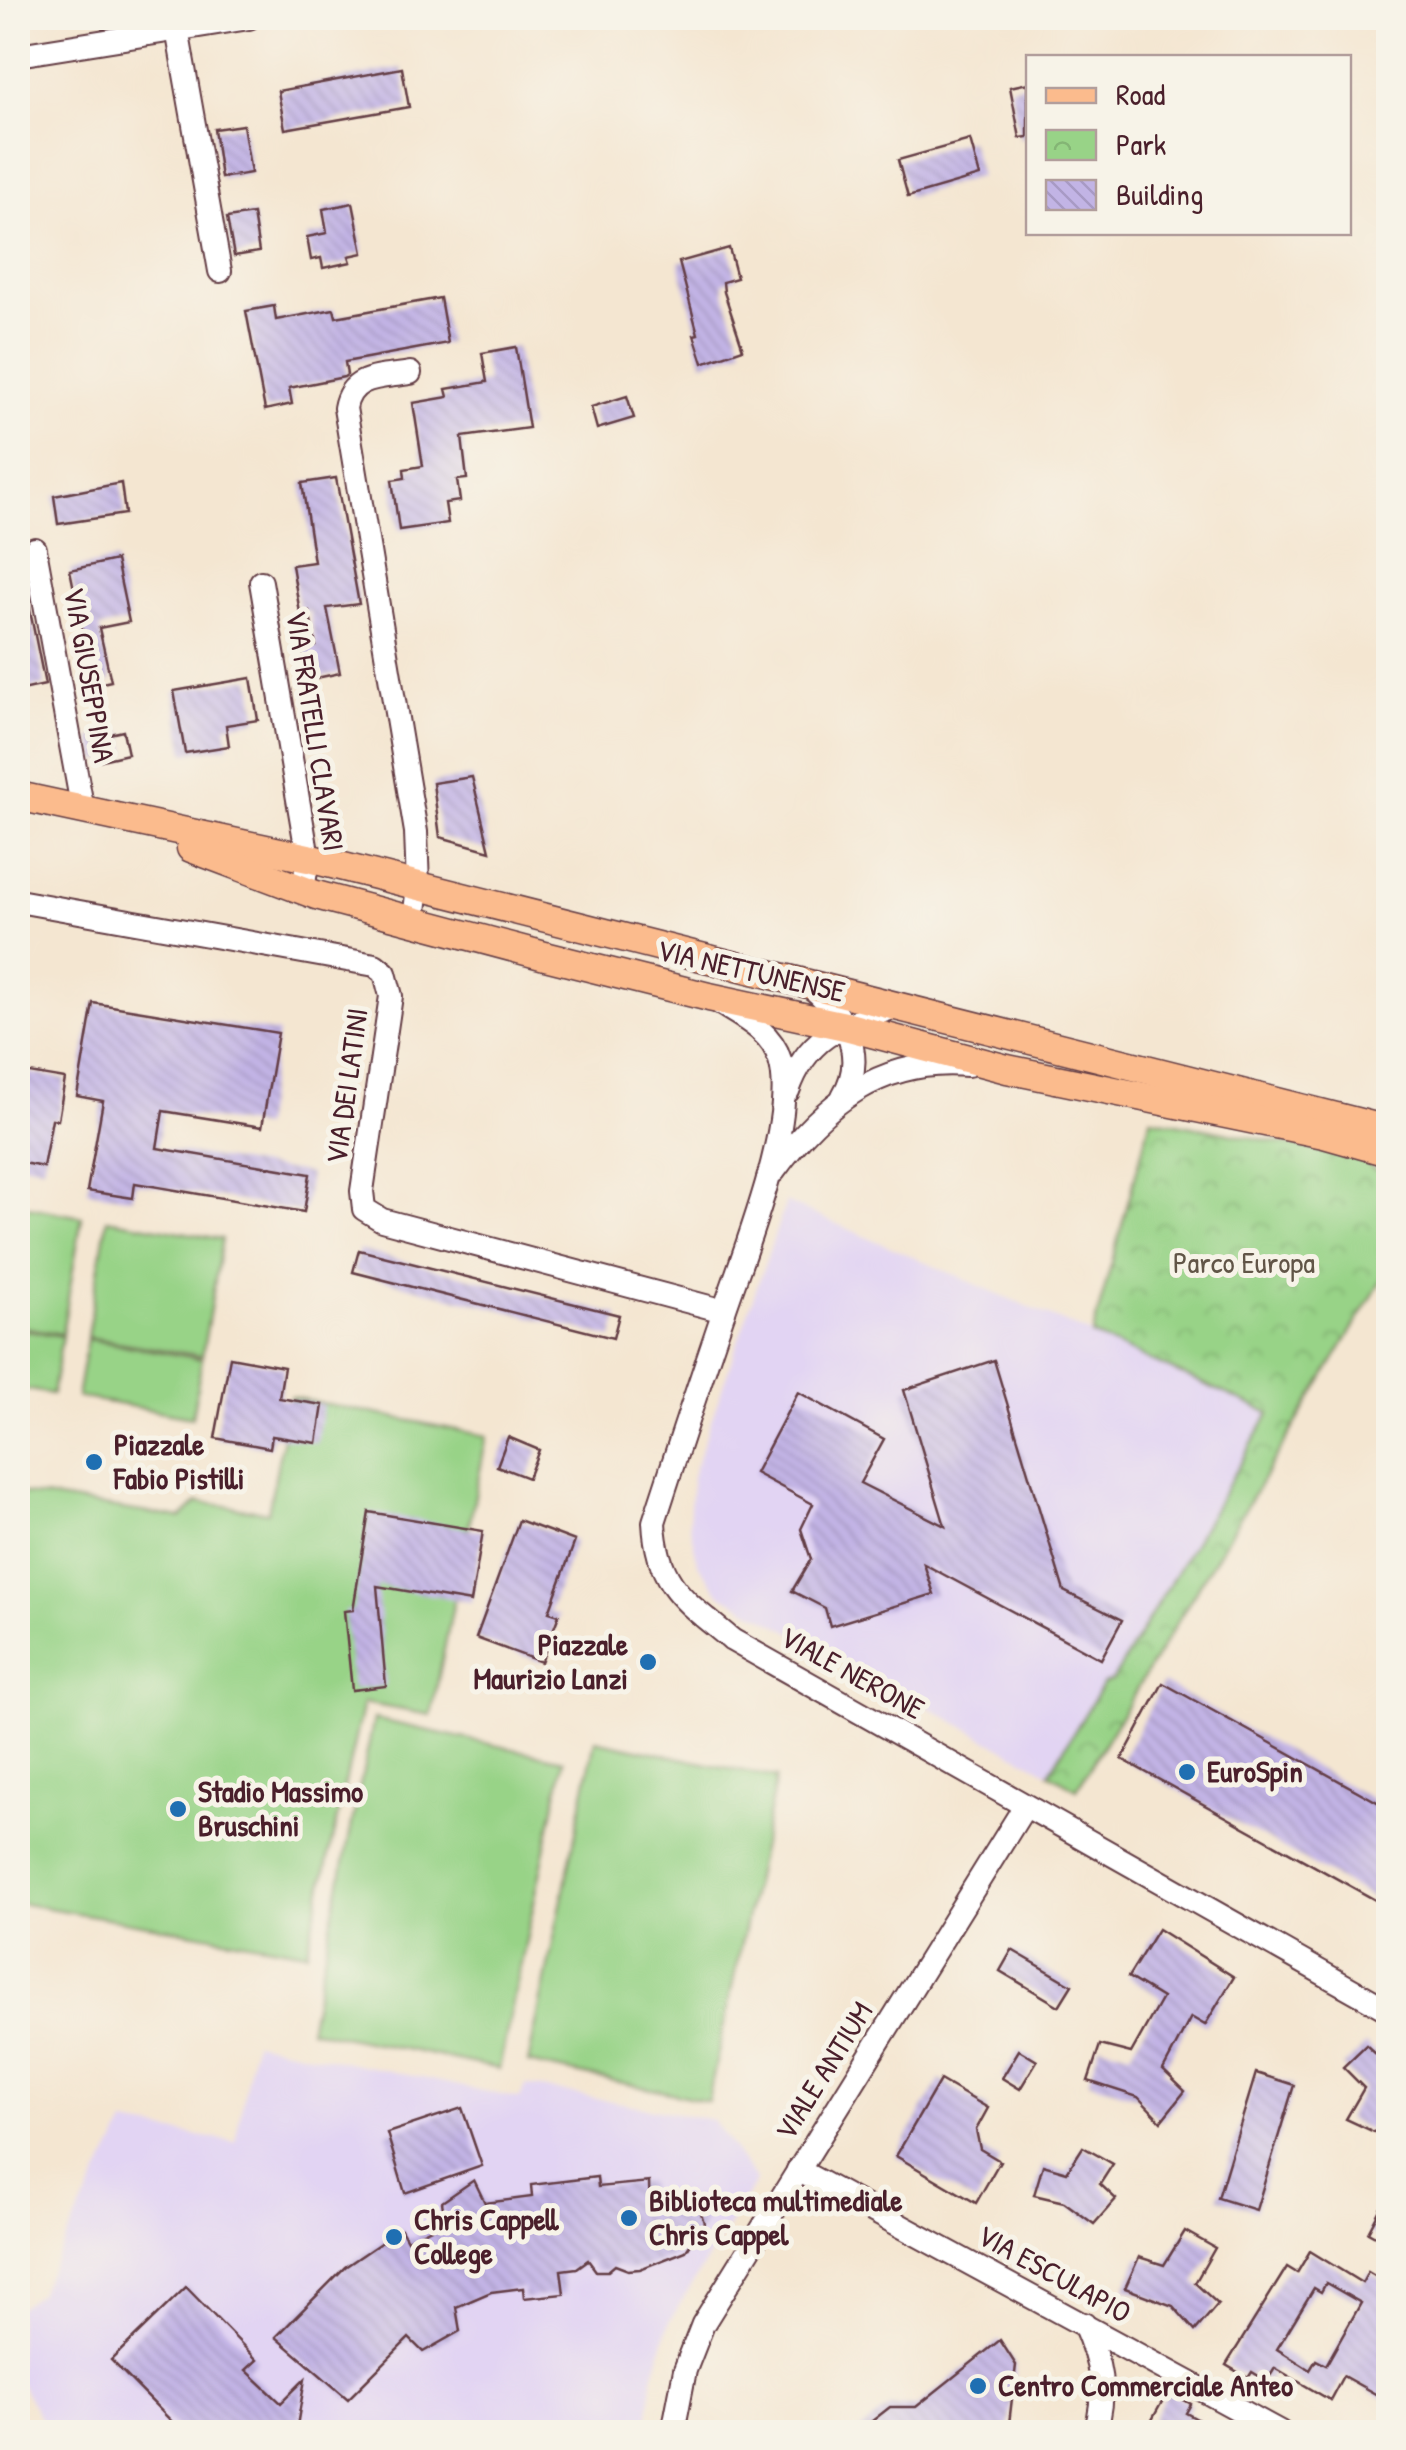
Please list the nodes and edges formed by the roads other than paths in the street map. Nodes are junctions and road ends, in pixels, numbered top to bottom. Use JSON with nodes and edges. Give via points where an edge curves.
{"nodes":[{"id":1,"x":249,"y":18,"type":"edge"},
{"id":2,"x":177,"y":29,"type":"junction"},
{"id":3,"x":18,"y":55,"type":"edge"},
{"id":4,"x":220,"y":271,"type":"dead end"},
{"id":5,"x":410,"y":373,"type":"dead end"},
{"id":6,"x":36,"y":549,"type":"dead end"},
{"id":7,"x":261,"y":582,"type":"dead end"},
{"id":8,"x":18,"y":796,"type":"edge"},
{"id":9,"x":96,"y":814,"type":"junction"},
{"id":10,"x":308,"y":858,"type":"junction"},
{"id":11,"x":418,"y":886,"type":"junction"},
{"id":12,"x":303,"y":890,"type":"junction"},
{"id":13,"x":18,"y":901,"type":"edge"},
{"id":14,"x":414,"y":920,"type":"junction"},
{"id":15,"x":806,"y":984,"type":"junction"},
{"id":16,"x":709,"y":997,"type":"junction"},
{"id":17,"x":898,"y":1006,"type":"junction"},
{"id":18,"x":845,"y":1026,"type":"junction"},
{"id":19,"x":1007,"y":1069,"type":"junction"},
{"id":20,"x":843,"y":1096,"type":"junction"},
{"id":21,"x":782,"y":1106,"type":"junction"},
{"id":22,"x":1388,"y":1130,"type":"edge"},
{"id":23,"x":1388,"y":1152,"type":"edge"},
{"id":24,"x":769,"y":1178,"type":"junction"},
{"id":25,"x":724,"y":1311,"type":"junction"},
{"id":26,"x":1026,"y":1806,"type":"junction"},
{"id":27,"x":1388,"y":2010,"type":"edge"},
{"id":28,"x":798,"y":2170,"type":"junction"},
{"id":29,"x":1084,"y":2324,"type":"junction"},
{"id":30,"x":673,"y":2432,"type":"edge"},
{"id":31,"x":1095,"y":2432,"type":"edge"},
{"id":32,"x":1280,"y":2432,"type":"edge"}],
"edges":[{"from":1,"to":2,"type":"street"},
{"from":2,"to":3,"type":"street"},
{"from":2,"to":4,"type":"street"},
{"from":5,"to":11,"type":"street","via":[[360,382],[349,390],[344,408],[416,832]]},
{"from":6,"to":9,"type":"street","name":"VIA GIUSEPPINA"},
{"from":7,"to":10,"type":"street","name":"VIA FRATELLI CLAVARI"},
{"from":8,"to":9,"type":"main road","name":"VIA NETTUNENSE"},
{"from":9,"to":10,"type":"main road","name":"VIA NETTUNENSE"},
{"from":9,"to":12,"type":"main road","name":"VIA NETTUNENSE"},
{"from":10,"to":11,"type":"main road","name":"VIA NETTUNENSE"},
{"from":10,"to":12,"type":"street","name":"VIA FRATELLI CLAVARI"},
{"from":11,"to":14,"type":"street"},
{"from":11,"to":15,"type":"main road","name":"VIA NETTUNENSE"},
{"from":12,"to":14,"type":"main road","name":"VIA NETTUNENSE"},
{"from":13,"to":25,"type":"street","name":"VIA DEI LATINI","via":[[375,964],[389,980],[391,996],[364,1209],[382,1220]]},
{"from":14,"to":16,"type":"main road","name":"VIA NETTUNENSE"},
{"from":15,"to":17,"type":"main road","name":"VIA NETTUNENSE"},
{"from":15,"to":18,"type":"street"},
{"from":16,"to":18,"type":"main road","name":"VIA NETTUNENSE"},
{"from":16,"to":21,"type":"street","name":"VIALE NERONE","via":[[771,1041],[782,1065]]},
{"from":17,"to":18,"type":"street","name":"VIALE NERONE"},
{"from":17,"to":22,"type":"main road","name":"VIA NETTUNENSE"},
{"from":18,"to":19,"type":"main road","name":"VIA NETTUNENSE"},
{"from":18,"to":20,"type":"street","via":[[854,1070]]},
{"from":18,"to":21,"type":"street","name":"VIALE NERONE","via":[[808,1049]]},
{"from":19,"to":20,"type":"street","name":"VIALE NERONE","via":[[918,1067]]},
{"from":19,"to":23,"type":"main road","name":"VIA NETTUNENSE"},
{"from":20,"to":24,"type":"street","name":"VIALE NERONE","via":[[809,1126]]},
{"from":21,"to":24,"type":"street","name":"VIALE NERONE"},
{"from":24,"to":25,"type":"street","name":"VIALE NERONE"},
{"from":25,"to":26,"type":"street","name":"VIALE NERONE","via":[[654,1522],[665,1576],[732,1640]]},
{"from":26,"to":27,"type":"street","name":"VIALE NERONE"},
{"from":26,"to":28,"type":"street","name":"VIALE ANTIUM"},
{"from":28,"to":29,"type":"street","name":"VIA ESCULAPIO"},
{"from":28,"to":30,"type":"street","name":"VIALE ANTIUM","via":[[696,2337]]},
{"from":29,"to":31,"type":"street","via":[[1100,2371]]},
{"from":29,"to":32,"type":"street","name":"VIA ESCULAPIO"}]}
